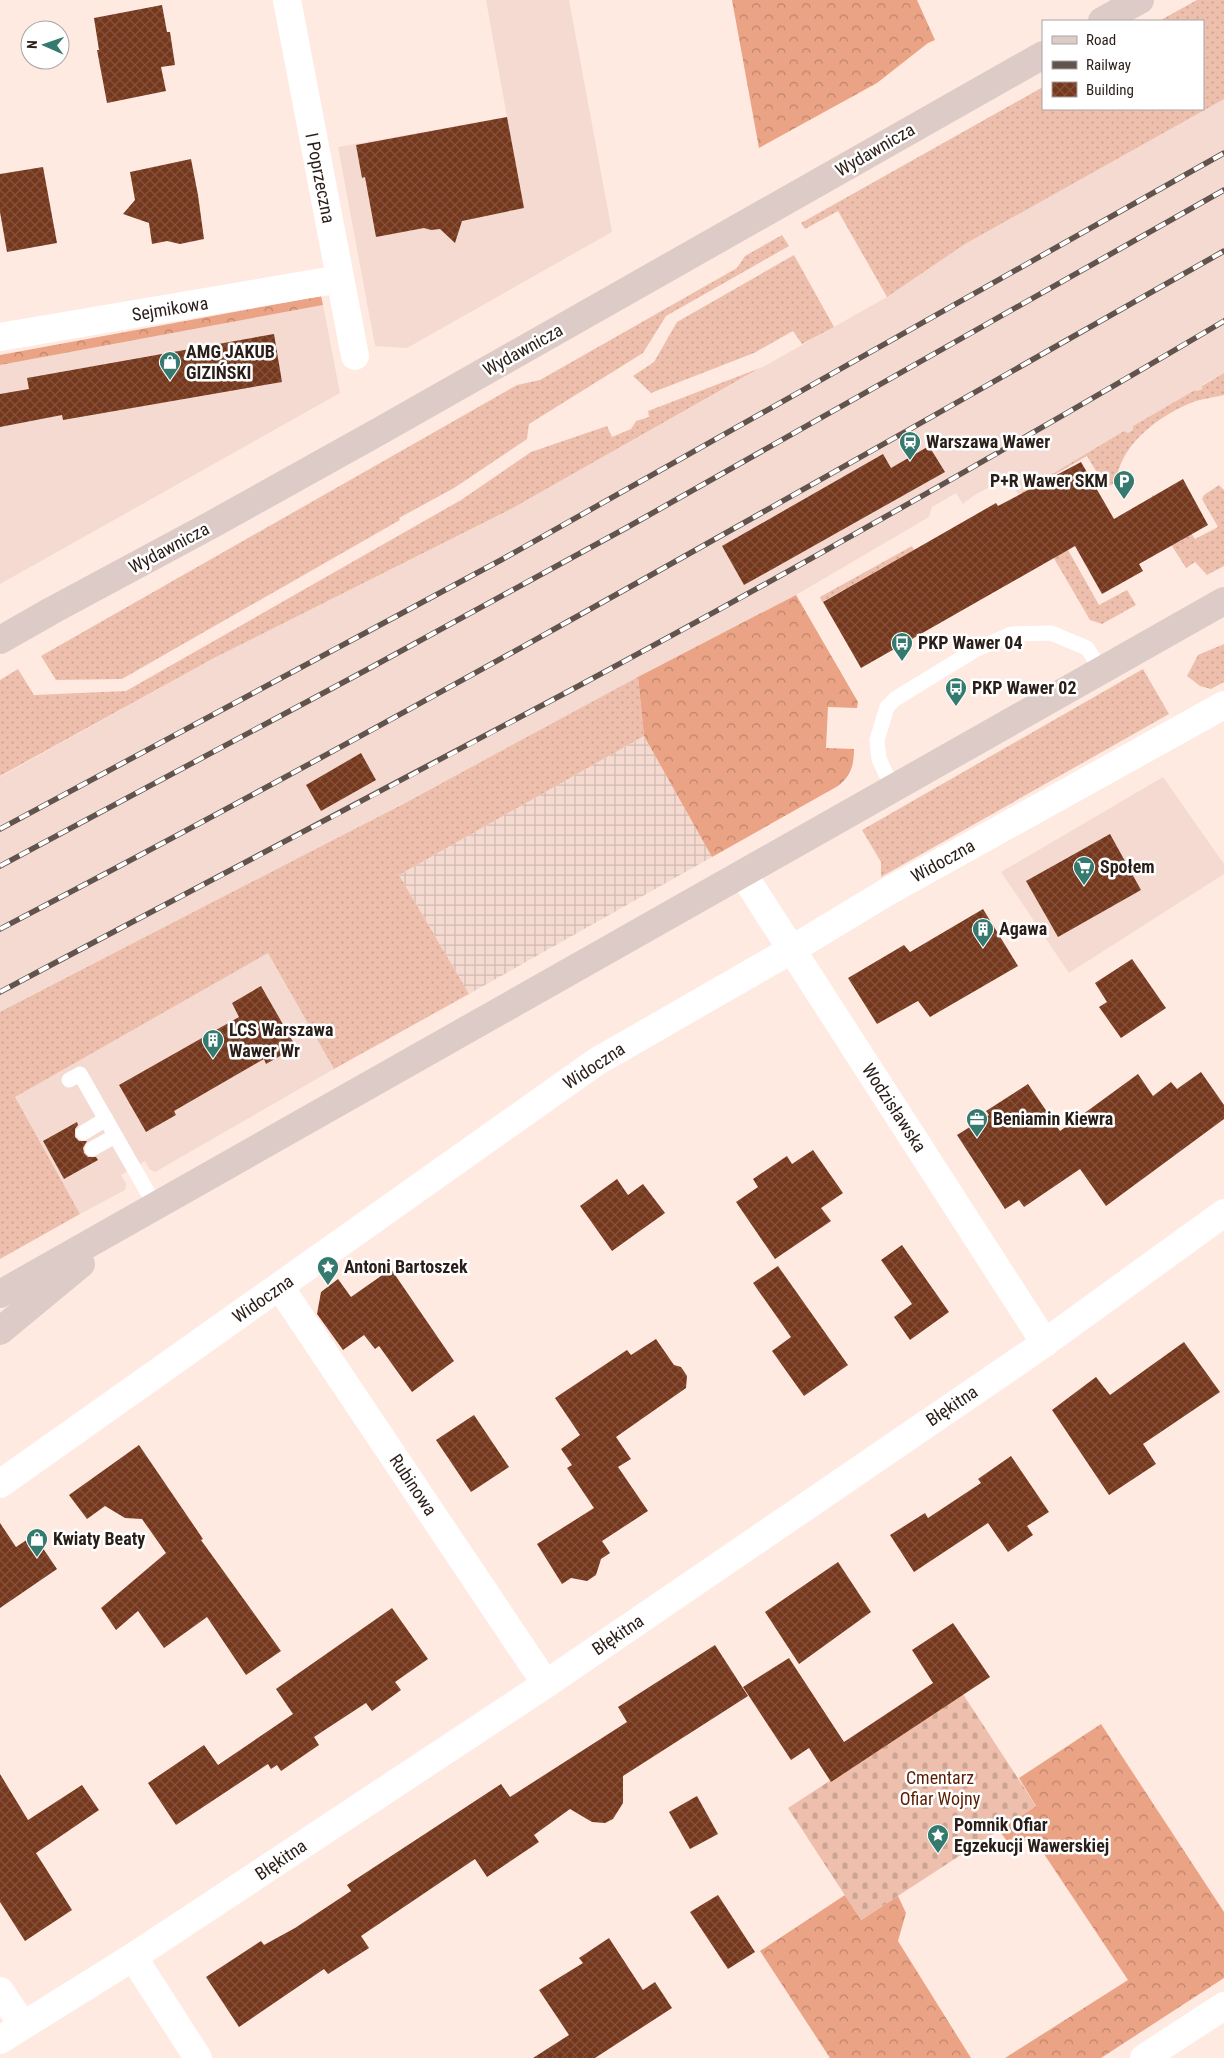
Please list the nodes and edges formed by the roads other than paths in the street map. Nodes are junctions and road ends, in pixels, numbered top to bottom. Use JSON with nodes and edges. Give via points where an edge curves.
{"nodes":[{"id":1,"x":286,"y":0,"type":"edge"},
{"id":2,"x":1140,"y":0,"type":"edge"},
{"id":3,"x":1104,"y":20,"type":"edge"},
{"id":4,"x":1042,"y":56,"type":"edge"},
{"id":5,"x":340,"y":279,"type":"junction"},
{"id":6,"x":0,"y":337,"type":"edge"},
{"id":7,"x":355,"y":356,"type":"dead end"},
{"id":8,"x":1224,"y":601,"type":"edge"},
{"id":9,"x":0,"y":640,"type":"edge"},
{"id":10,"x":1102,"y":671,"type":"junction"},
{"id":11,"x":1224,"y":705,"type":"edge"},
{"id":12,"x":893,"y":789,"type":"junction"},
{"id":13,"x":743,"y":874,"type":"junction"},
{"id":14,"x":791,"y":950,"type":"junction"},
{"id":15,"x":68,"y":1080,"type":"dead end"},
{"id":16,"x":106,"y":1120,"type":"junction"},
{"id":17,"x":83,"y":1133,"type":"dead end"},
{"id":18,"x":115,"y":1136,"type":"junction"},
{"id":19,"x":92,"y":1149,"type":"dead end"},
{"id":20,"x":1224,"y":1212,"type":"edge"},
{"id":21,"x":145,"y":1213,"type":"junction"},
{"id":22,"x":280,"y":1287,"type":"junction"},
{"id":23,"x":0,"y":1294,"type":"edge"},
{"id":24,"x":0,"y":1331,"type":"edge"},
{"id":25,"x":1045,"y":1342,"type":"junction"},
{"id":26,"x":0,"y":1484,"type":"edge"},
{"id":27,"x":546,"y":1684,"type":"junction"},
{"id":28,"x":133,"y":1957,"type":"junction"},
{"id":29,"x":0,"y":1991,"type":"edge"},
{"id":30,"x":1224,"y":2006,"type":"edge"},
{"id":31,"x":23,"y":2025,"type":"junction"},
{"id":32,"x":0,"y":2040,"type":"edge"},
{"id":33,"x":198,"y":2058,"type":"edge"},
{"id":34,"x":1144,"y":2058,"type":"edge"}],
"edges":[{"from":1,"to":5,"type":"street","name":"I Poprzeczna"},
{"from":2,"to":3,"type":"main road"},
{"from":4,"to":9,"type":"main road","name":"Wydawnicza","via":[[236,512]]},
{"from":5,"to":6,"type":"street","name":"Sejmikowa"},
{"from":5,"to":7,"type":"street","name":"I Poprzeczna"},
{"from":8,"to":10,"type":"main road"},
{"from":10,"to":12,"type":"main road"},
{"from":10,"to":12,"type":"lane","via":[[1086,648],[1051,633],[1010,634],[975,650],[886,707],[877,740],[879,759]]},
{"from":11,"to":14,"type":"street","name":"Widoczna","via":[[887,892]]},
{"from":12,"to":13,"type":"main road"},
{"from":13,"to":14,"type":"street","name":"Wodzisławska"},
{"from":13,"to":21,"type":"main road"},
{"from":14,"to":22,"type":"street","name":"Widoczna","via":[[596,1062]]},
{"from":14,"to":25,"type":"street","name":"Wodzisławska"},
{"from":15,"to":16,"type":"lane","via":[[80,1074]]},
{"from":16,"to":17,"type":"lane"},
{"from":16,"to":18,"type":"lane"},
{"from":18,"to":19,"type":"lane"},
{"from":18,"to":21,"type":"lane"},
{"from":20,"to":25,"type":"street","name":"Błękitna"},
{"from":21,"to":23,"type":"main road"},
{"from":21,"to":24,"type":"main road"},
{"from":22,"to":26,"type":"street","name":"Widoczna"},
{"from":22,"to":27,"type":"street","name":"Rubinowa"},
{"from":25,"to":27,"type":"street","name":"Błękitna"},
{"from":27,"to":28,"type":"street","name":"Błękitna"},
{"from":28,"to":31,"type":"street","name":"Błękitna"},
{"from":28,"to":33,"type":"street"},
{"from":29,"to":31,"type":"street"},
{"from":30,"to":34,"type":"street"},
{"from":31,"to":32,"type":"street","name":"Błękitna"}]}
